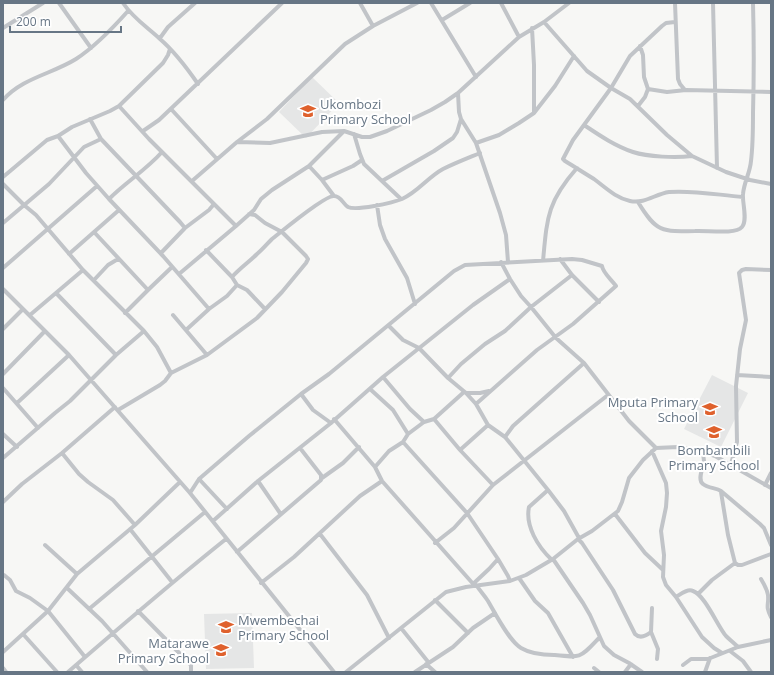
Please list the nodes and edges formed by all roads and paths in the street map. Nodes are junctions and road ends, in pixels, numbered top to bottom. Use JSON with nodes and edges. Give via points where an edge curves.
{"nodes":[{"id":1,"x":43,"y":3,"type":"edge"},
{"id":2,"x":59,"y":3,"type":"edge"},
{"id":3,"x":123,"y":3,"type":"edge"},
{"id":4,"x":195,"y":3,"type":"edge"},
{"id":5,"x":282,"y":3,"type":"edge"},
{"id":6,"x":360,"y":3,"type":"edge"},
{"id":7,"x":417,"y":3,"type":"edge"},
{"id":8,"x":431,"y":3,"type":"edge"},
{"id":9,"x":470,"y":3,"type":"edge"},
{"id":10,"x":501,"y":3,"type":"edge"},
{"id":11,"x":569,"y":3,"type":"edge"},
{"id":12,"x":675,"y":3,"type":"edge"},
{"id":13,"x":713,"y":3,"type":"edge"},
{"id":14,"x":753,"y":3,"type":"edge"},
{"id":15,"x":128,"y":11,"type":"junction"},
{"id":16,"x":442,"y":20,"type":"junction"},
{"id":17,"x":544,"y":22,"type":"junction"},
{"id":18,"x":675,"y":22,"type":"junction"},
{"id":19,"x":373,"y":26,"type":"junction"},
{"id":20,"x":3,"y":28,"type":"edge"},
{"id":21,"x":532,"y":28,"type":"junction"},
{"id":22,"x":519,"y":37,"type":"junction"},
{"id":23,"x":160,"y":38,"type":"junction"},
{"id":24,"x":640,"y":46,"type":"junction"},
{"id":25,"x":92,"y":48,"type":"junction"},
{"id":26,"x":170,"y":49,"type":"junction"},
{"id":27,"x":574,"y":56,"type":"junction"},
{"id":28,"x":476,"y":76,"type":"junction"},
{"id":29,"x":198,"y":84,"type":"junction"},
{"id":30,"x":610,"y":88,"type":"junction"},
{"id":31,"x":648,"y":89,"type":"junction"},
{"id":32,"x":686,"y":90,"type":"junction"},
{"id":33,"x":716,"y":91,"type":"junction"},
{"id":34,"x":754,"y":92,"type":"junction"},
{"id":35,"x":771,"y":92,"type":"edge"},
{"id":36,"x":458,"y":93,"type":"junction"},
{"id":37,"x":3,"y":100,"type":"edge"},
{"id":38,"x":119,"y":106,"type":"junction"},
{"id":39,"x":638,"y":106,"type":"junction"},
{"id":40,"x":171,"y":109,"type":"junction"},
{"id":41,"x":534,"y":113,"type":"junction"},
{"id":42,"x":90,"y":119,"type":"junction"},
{"id":43,"x":461,"y":119,"type":"junction"},
{"id":44,"x":584,"y":125,"type":"junction"},
{"id":45,"x":143,"y":131,"type":"junction"},
{"id":46,"x":344,"y":131,"type":"junction"},
{"id":47,"x":354,"y":134,"type":"junction"},
{"id":48,"x":58,"y":136,"type":"junction"},
{"id":49,"x":101,"y":138,"type":"junction"},
{"id":50,"x":237,"y":142,"type":"junction"},
{"id":51,"x":476,"y":143,"type":"junction"},
{"id":52,"x":162,"y":152,"type":"junction"},
{"id":53,"x":480,"y":153,"type":"junction"},
{"id":54,"x":692,"y":156,"type":"junction"},
{"id":55,"x":74,"y":158,"type":"junction"},
{"id":56,"x":217,"y":159,"type":"junction"},
{"id":57,"x":362,"y":160,"type":"junction"},
{"id":58,"x":309,"y":166,"type":"junction"},
{"id":59,"x":577,"y":168,"type":"junction"},
{"id":60,"x":717,"y":168,"type":"junction"},
{"id":61,"x":136,"y":175,"type":"junction"},
{"id":62,"x":3,"y":177,"type":"edge"},
{"id":63,"x":747,"y":179,"type":"junction"},
{"id":64,"x":322,"y":180,"type":"junction"},
{"id":65,"x":192,"y":181,"type":"junction"},
{"id":66,"x":382,"y":181,"type":"junction"},
{"id":67,"x":3,"y":184,"type":"edge"},
{"id":68,"x":771,"y":184,"type":"edge"},
{"id":69,"x":97,"y":186,"type":"junction"},
{"id":70,"x":334,"y":196,"type":"junction"},
{"id":71,"x":743,"y":197,"type":"junction"},
{"id":72,"x":109,"y":199,"type":"junction"},
{"id":73,"x":401,"y":199,"type":"junction"},
{"id":74,"x":638,"y":202,"type":"junction"},
{"id":75,"x":214,"y":204,"type":"junction"},
{"id":76,"x":24,"y":205,"type":"junction"},
{"id":77,"x":377,"y":205,"type":"junction"},
{"id":78,"x":119,"y":210,"type":"junction"},
{"id":79,"x":249,"y":214,"type":"junction"},
{"id":80,"x":3,"y":223,"type":"edge"},
{"id":81,"x":236,"y":226,"type":"junction"},
{"id":82,"x":48,"y":228,"type":"junction"},
{"id":83,"x":185,"y":228,"type":"junction"},
{"id":84,"x":94,"y":232,"type":"junction"},
{"id":85,"x":282,"y":232,"type":"junction"},
{"id":86,"x":206,"y":250,"type":"junction"},
{"id":87,"x":161,"y":253,"type":"junction"},
{"id":88,"x":69,"y":254,"type":"junction"},
{"id":89,"x":118,"y":259,"type":"junction"},
{"id":90,"x":560,"y":259,"type":"junction"},
{"id":91,"x":543,"y":261,"type":"junction"},
{"id":92,"x":501,"y":262,"type":"junction"},
{"id":93,"x":508,"y":262,"type":"junction"},
{"id":94,"x":172,"y":267,"type":"junction"},
{"id":95,"x":3,"y":268,"type":"edge"},
{"id":96,"x":83,"y":270,"type":"junction"},
{"id":97,"x":771,"y":270,"type":"edge"},
{"id":98,"x":179,"y":274,"type":"junction"},
{"id":99,"x":572,"y":274,"type":"junction"},
{"id":100,"x":232,"y":276,"type":"junction"},
{"id":101,"x":510,"y":279,"type":"junction"},
{"id":102,"x":94,"y":280,"type":"junction"},
{"id":103,"x":237,"y":285,"type":"junction"},
{"id":104,"x":3,"y":289,"type":"edge"},
{"id":105,"x":148,"y":290,"type":"junction"},
{"id":106,"x":56,"y":293,"type":"junction"},
{"id":107,"x":599,"y":302,"type":"junction"},
{"id":108,"x":415,"y":304,"type":"junction"},
{"id":109,"x":531,"y":306,"type":"junction"},
{"id":110,"x":23,"y":309,"type":"junction"},
{"id":111,"x":209,"y":309,"type":"junction"},
{"id":112,"x":265,"y":309,"type":"junction"},
{"id":113,"x":125,"y":313,"type":"junction"},
{"id":114,"x":30,"y":315,"type":"junction"},
{"id":115,"x":173,"y":315,"type":"dead end"},
{"id":116,"x":389,"y":326,"type":"junction"},
{"id":117,"x":3,"y":329,"type":"edge"},
{"id":118,"x":186,"y":330,"type":"junction"},
{"id":119,"x":45,"y":331,"type":"junction"},
{"id":120,"x":144,"y":331,"type":"junction"},
{"id":121,"x":556,"y":338,"type":"junction"},
{"id":122,"x":419,"y":348,"type":"junction"},
{"id":123,"x":116,"y":354,"type":"junction"},
{"id":124,"x":69,"y":355,"type":"junction"},
{"id":125,"x":208,"y":355,"type":"junction"},
{"id":126,"x":584,"y":363,"type":"junction"},
{"id":127,"x":171,"y":373,"type":"junction"},
{"id":128,"x":3,"y":374,"type":"edge"},
{"id":129,"x":738,"y":375,"type":"junction"},
{"id":130,"x":383,"y":377,"type":"junction"},
{"id":131,"x":771,"y":377,"type":"edge"},
{"id":132,"x":448,"y":378,"type":"junction"},
{"id":133,"x":91,"y":380,"type":"junction"},
{"id":134,"x":3,"y":388,"type":"edge"},
{"id":135,"x":494,"y":388,"type":"junction"},
{"id":136,"x":370,"y":389,"type":"junction"},
{"id":137,"x":465,"y":392,"type":"junction"},
{"id":138,"x":301,"y":394,"type":"junction"},
{"id":139,"x":608,"y":395,"type":"junction"},
{"id":140,"x":17,"y":403,"type":"junction"},
{"id":141,"x":476,"y":404,"type":"junction"},
{"id":142,"x":117,"y":408,"type":"junction"},
{"id":143,"x":434,"y":419,"type":"junction"},
{"id":144,"x":332,"y":421,"type":"junction"},
{"id":145,"x":424,"y":422,"type":"junction"},
{"id":146,"x":488,"y":425,"type":"junction"},
{"id":147,"x":38,"y":428,"type":"junction"},
{"id":148,"x":3,"y":434,"type":"edge"},
{"id":149,"x":408,"y":434,"type":"junction"},
{"id":150,"x":505,"y":437,"type":"junction"},
{"id":151,"x":403,"y":442,"type":"junction"},
{"id":152,"x":17,"y":447,"type":"junction"},
{"id":153,"x":359,"y":447,"type":"junction"},
{"id":154,"x":300,"y":448,"type":"junction"},
{"id":155,"x":656,"y":448,"type":"junction"},
{"id":156,"x":460,"y":450,"type":"junction"},
{"id":157,"x":652,"y":451,"type":"junction"},
{"id":158,"x":703,"y":452,"type":"junction"},
{"id":159,"x":62,"y":453,"type":"junction"},
{"id":160,"x":3,"y":458,"type":"edge"},
{"id":161,"x":525,"y":462,"type":"junction"},
{"id":162,"x":731,"y":464,"type":"junction"},
{"id":163,"x":375,"y":468,"type":"junction"},
{"id":164,"x":771,"y":473,"type":"edge"},
{"id":165,"x":322,"y":478,"type":"junction"},
{"id":166,"x":199,"y":479,"type":"junction"},
{"id":167,"x":258,"y":481,"type":"junction"},
{"id":168,"x":382,"y":481,"type":"junction"},
{"id":169,"x":180,"y":482,"type":"junction"},
{"id":170,"x":493,"y":485,"type":"junction"},
{"id":171,"x":765,"y":485,"type":"junction"},
{"id":172,"x":771,"y":488,"type":"edge"},
{"id":173,"x":548,"y":490,"type":"junction"},
{"id":174,"x":721,"y":491,"type":"junction"},
{"id":175,"x":190,"y":493,"type":"junction"},
{"id":176,"x":3,"y":502,"type":"edge"},
{"id":177,"x":227,"y":509,"type":"junction"},
{"id":178,"x":205,"y":512,"type":"junction"},
{"id":179,"x":280,"y":513,"type":"junction"},
{"id":180,"x":467,"y":513,"type":"junction"},
{"id":181,"x":615,"y":514,"type":"junction"},
{"id":182,"x":213,"y":521,"type":"junction"},
{"id":183,"x":135,"y":525,"type":"junction"},
{"id":184,"x":130,"y":529,"type":"junction"},
{"id":185,"x":320,"y":534,"type":"junction"},
{"id":186,"x":226,"y":539,"type":"junction"},
{"id":187,"x":579,"y":539,"type":"junction"},
{"id":188,"x":436,"y":543,"type":"junction"},
{"id":189,"x":45,"y":545,"type":"dead end"},
{"id":190,"x":771,"y":545,"type":"edge"},
{"id":191,"x":237,"y":552,"type":"junction"},
{"id":192,"x":771,"y":554,"type":"edge"},
{"id":193,"x":151,"y":555,"type":"junction"},
{"id":194,"x":498,"y":559,"type":"junction"},
{"id":195,"x":552,"y":560,"type":"junction"},
{"id":196,"x":735,"y":563,"type":"junction"},
{"id":197,"x":662,"y":569,"type":"junction"},
{"id":198,"x":77,"y":574,"type":"junction"},
{"id":199,"x":4,"y":575,"type":"dead end"},
{"id":200,"x":519,"y":578,"type":"junction"},
{"id":201,"x":761,"y":579,"type":"dead end"},
{"id":202,"x":510,"y":581,"type":"junction"},
{"id":203,"x":172,"y":582,"type":"junction"},
{"id":204,"x":261,"y":583,"type":"junction"},
{"id":205,"x":475,"y":585,"type":"junction"},
{"id":206,"x":67,"y":588,"type":"junction"},
{"id":207,"x":698,"y":594,"type":"junction"},
{"id":208,"x":676,"y":597,"type":"junction"},
{"id":209,"x":435,"y":600,"type":"junction"},
{"id":210,"x":769,"y":600,"type":"edge"},
{"id":211,"x":652,"y":608,"type":"dead end"},
{"id":212,"x":89,"y":609,"type":"junction"},
{"id":213,"x":48,"y":611,"type":"junction"},
{"id":214,"x":138,"y":611,"type":"junction"},
{"id":215,"x":495,"y":614,"type":"junction"},
{"id":216,"x":771,"y":617,"type":"edge"},
{"id":217,"x":401,"y":628,"type":"junction"},
{"id":218,"x":468,"y":632,"type":"junction"},
{"id":219,"x":651,"y":632,"type":"junction"},
{"id":220,"x":23,"y":634,"type":"junction"},
{"id":221,"x":113,"y":634,"type":"junction"},
{"id":222,"x":389,"y":638,"type":"junction"},
{"id":223,"x":600,"y":638,"type":"junction"},
{"id":224,"x":771,"y":640,"type":"edge"},
{"id":225,"x":738,"y":647,"type":"junction"},
{"id":226,"x":730,"y":651,"type":"junction"},
{"id":227,"x":3,"y":652,"type":"edge"},
{"id":228,"x":722,"y":653,"type":"junction"},
{"id":229,"x":85,"y":657,"type":"junction"},
{"id":230,"x":573,"y":657,"type":"junction"},
{"id":231,"x":710,"y":658,"type":"junction"},
{"id":232,"x":657,"y":659,"type":"dead end"},
{"id":233,"x":428,"y":663,"type":"junction"},
{"id":234,"x":631,"y":664,"type":"junction"},
{"id":235,"x":76,"y":665,"type":"junction"},
{"id":236,"x":683,"y":665,"type":"dead end"},
{"id":237,"x":3,"y":668,"type":"edge"},
{"id":238,"x":594,"y":668,"type":"dead end"},
{"id":239,"x":6,"y":672,"type":"edge"},
{"id":240,"x":57,"y":672,"type":"edge"},
{"id":241,"x":68,"y":672,"type":"edge"},
{"id":242,"x":82,"y":672,"type":"edge"},
{"id":243,"x":147,"y":672,"type":"edge"},
{"id":244,"x":191,"y":672,"type":"edge"},
{"id":245,"x":334,"y":672,"type":"edge"},
{"id":246,"x":346,"y":672,"type":"edge"},
{"id":247,"x":415,"y":672,"type":"edge"},
{"id":248,"x":435,"y":672,"type":"edge"},
{"id":249,"x":599,"y":672,"type":"edge"},
{"id":250,"x":625,"y":672,"type":"edge"},
{"id":251,"x":642,"y":672,"type":"edge"},
{"id":252,"x":705,"y":672,"type":"edge"},
{"id":253,"x":751,"y":672,"type":"edge"}],
"edges":[{"from":1,"to":20,"type":"street"},
{"from":2,"to":25,"type":"street"},
{"from":3,"to":15,"type":"street"},
{"from":4,"to":23,"type":"street","via":[[168,27]]},
{"from":5,"to":29,"type":"street"},
{"from":6,"to":19,"type":"street"},
{"from":7,"to":19,"type":"street"},
{"from":8,"to":16,"type":"street"},
{"from":9,"to":16,"type":"street"},
{"from":10,"to":22,"type":"street"},
{"from":11,"to":17,"type":"street"},
{"from":12,"to":18,"type":"street"},
{"from":13,"to":33,"type":"street"},
{"from":14,"to":34,"type":"street"},
{"from":15,"to":23,"type":"street"},
{"from":15,"to":25,"type":"street"},
{"from":16,"to":28,"type":"street"},
{"from":17,"to":21,"type":"street"},
{"from":17,"to":27,"type":"street"},
{"from":18,"to":24,"type":"street","via":[[666,23]]},
{"from":18,"to":32,"type":"street","via":[[678,79]]},
{"from":19,"to":50,"type":"street","via":[[346,44],[267,119]]},
{"from":21,"to":22,"type":"street"},
{"from":21,"to":41,"type":"street"},
{"from":22,"to":28,"type":"street"},
{"from":23,"to":26,"type":"street"},
{"from":24,"to":30,"type":"street","via":[[630,56]]},
{"from":24,"to":31,"type":"street"},
{"from":25,"to":37,"type":"street","via":[[74,60],[25,82]]},
{"from":26,"to":29,"type":"street"},
{"from":26,"to":38,"type":"street","via":[[163,63]]},
{"from":27,"to":30,"type":"street","via":[[587,72]]},
{"from":27,"to":41,"type":"street"},
{"from":28,"to":36,"type":"street"},
{"from":29,"to":40,"type":"street"},
{"from":30,"to":39,"type":"street"},
{"from":30,"to":44,"type":"street"},
{"from":31,"to":32,"type":"street","via":[[667,92]]},
{"from":31,"to":39,"type":"street"},
{"from":32,"to":33,"type":"street"},
{"from":33,"to":34,"type":"street"},
{"from":33,"to":60,"type":"street"},
{"from":34,"to":35,"type":"street"},
{"from":34,"to":63,"type":"street","via":[[752,160]]},
{"from":36,"to":43,"type":"street"},
{"from":36,"to":47,"type":"street","via":[[431,110],[377,135],[370,137]]},
{"from":38,"to":42,"type":"street"},
{"from":38,"to":45,"type":"street"},
{"from":39,"to":54,"type":"street"},
{"from":40,"to":45,"type":"street"},
{"from":40,"to":56,"type":"street"},
{"from":41,"to":51,"type":"street","via":[[499,135]]},
{"from":42,"to":48,"type":"street"},
{"from":42,"to":49,"type":"street"},
{"from":43,"to":51,"type":"street"},
{"from":43,"to":66,"type":"street","via":[[453,138]]},
{"from":44,"to":54,"type":"street","via":[[634,152],[655,156]]},
{"from":44,"to":59,"type":"street","via":[[563,159]]},
{"from":45,"to":52,"type":"street"},
{"from":46,"to":47,"type":"street"},
{"from":46,"to":50,"type":"street","via":[[322,132],[270,143]]},
{"from":46,"to":58,"type":"street"},
{"from":47,"to":57,"type":"street"},
{"from":48,"to":55,"type":"street"},
{"from":48,"to":62,"type":"street","via":[[47,140]]},
{"from":49,"to":55,"type":"street","via":[[84,147]]},
{"from":49,"to":61,"type":"street"},
{"from":50,"to":56,"type":"street"},
{"from":51,"to":53,"type":"street"},
{"from":52,"to":61,"type":"street"},
{"from":52,"to":65,"type":"street"},
{"from":53,"to":73,"type":"street","via":[[443,169],[412,194]]},
{"from":53,"to":93,"type":"street","via":[[506,235]]},
{"from":54,"to":60,"type":"street"},
{"from":55,"to":69,"type":"street"},
{"from":55,"to":76,"type":"street"},
{"from":56,"to":65,"type":"street"},
{"from":57,"to":64,"type":"street"},
{"from":57,"to":66,"type":"street"},
{"from":58,"to":64,"type":"street"},
{"from":58,"to":79,"type":"street","via":[[272,190]]},
{"from":59,"to":74,"type":"street","via":[[614,194]]},
{"from":59,"to":91,"type":"street","via":[[560,189],[550,210]]},
{"from":60,"to":63,"type":"street"},
{"from":61,"to":72,"type":"street"},
{"from":61,"to":83,"type":"street"},
{"from":63,"to":68,"type":"street"},
{"from":63,"to":71,"type":"street"},
{"from":64,"to":70,"type":"street"},
{"from":65,"to":75,"type":"street"},
{"from":66,"to":73,"type":"street"},
{"from":67,"to":76,"type":"street"},
{"from":69,"to":72,"type":"street"},
{"from":69,"to":82,"type":"street"},
{"from":70,"to":77,"type":"street","via":[[352,208]]},
{"from":70,"to":85,"type":"street","via":[[312,208]]},
{"from":71,"to":74,"type":"street","via":[[667,192]]},
{"from":71,"to":74,"type":"street","via":[[744,224],[738,230],[732,231],[669,232],[661,229],[650,219]]},
{"from":72,"to":78,"type":"street"},
{"from":73,"to":77,"type":"street"},
{"from":75,"to":81,"type":"street"},
{"from":75,"to":83,"type":"street"},
{"from":76,"to":80,"type":"street"},
{"from":76,"to":82,"type":"street"},
{"from":77,"to":108,"type":"street","via":[[385,239],[406,278]]},
{"from":78,"to":84,"type":"street"},
{"from":78,"to":87,"type":"street"},
{"from":79,"to":81,"type":"street"},
{"from":79,"to":85,"type":"street"},
{"from":81,"to":86,"type":"street"},
{"from":82,"to":88,"type":"street"},
{"from":82,"to":95,"type":"street"},
{"from":83,"to":87,"type":"street"},
{"from":84,"to":88,"type":"street"},
{"from":84,"to":89,"type":"street"},
{"from":85,"to":100,"type":"street"},
{"from":85,"to":112,"type":"street","via":[[308,261]]},
{"from":86,"to":98,"type":"street"},
{"from":86,"to":100,"type":"street"},
{"from":87,"to":94,"type":"street"},
{"from":88,"to":96,"type":"street"},
{"from":89,"to":102,"type":"street","via":[[108,265]]},
{"from":89,"to":105,"type":"street"},
{"from":90,"to":91,"type":"street"},
{"from":90,"to":99,"type":"street"},
{"from":90,"to":107,"type":"street","via":[[582,260],[602,266],[616,286]]},
{"from":91,"to":93,"type":"street"},
{"from":92,"to":93,"type":"street"},
{"from":92,"to":101,"type":"street"},
{"from":92,"to":108,"type":"street","via":[[465,265],[454,271]]},
{"from":94,"to":98,"type":"street"},
{"from":94,"to":105,"type":"street"},
{"from":96,"to":102,"type":"street"},
{"from":96,"to":106,"type":"street"},
{"from":97,"to":129,"type":"street","via":[[746,269],[739,273],[746,320]]},
{"from":98,"to":111,"type":"street"},
{"from":99,"to":107,"type":"street"},
{"from":99,"to":109,"type":"street"},
{"from":100,"to":103,"type":"street"},
{"from":101,"to":109,"type":"street"},
{"from":101,"to":122,"type":"street"},
{"from":102,"to":113,"type":"street"},
{"from":103,"to":111,"type":"street"},
{"from":103,"to":112,"type":"street","via":[[247,290]]},
{"from":104,"to":110,"type":"street"},
{"from":105,"to":113,"type":"street"},
{"from":106,"to":114,"type":"street"},
{"from":106,"to":123,"type":"street"},
{"from":107,"to":121,"type":"street"},
{"from":108,"to":116,"type":"street"},
{"from":109,"to":121,"type":"street"},
{"from":109,"to":132,"type":"street","via":[[505,331],[461,364]]},
{"from":110,"to":114,"type":"street"},
{"from":110,"to":117,"type":"street"},
{"from":111,"to":118,"type":"street"},
{"from":112,"to":125,"type":"street"},
{"from":113,"to":120,"type":"street"},
{"from":114,"to":119,"type":"street"},
{"from":115,"to":118,"type":"street"},
{"from":116,"to":122,"type":"street","via":[[404,340]]},
{"from":116,"to":138,"type":"street"},
{"from":118,"to":125,"type":"street"},
{"from":119,"to":124,"type":"street"},
{"from":119,"to":128,"type":"street"},
{"from":120,"to":123,"type":"street"},
{"from":120,"to":127,"type":"street"},
{"from":121,"to":126,"type":"street"},
{"from":121,"to":135,"type":"street","via":[[537,350]]},
{"from":122,"to":130,"type":"street"},
{"from":122,"to":132,"type":"street"},
{"from":123,"to":133,"type":"street"},
{"from":124,"to":133,"type":"street"},
{"from":124,"to":140,"type":"street"},
{"from":125,"to":127,"type":"street"},
{"from":126,"to":139,"type":"street"},
{"from":126,"to":150,"type":"street","via":[[513,426]]},
{"from":127,"to":142,"type":"street","via":[[160,385]]},
{"from":129,"to":131,"type":"street"},
{"from":129,"to":162,"type":"street","via":[[737,442]]},
{"from":130,"to":136,"type":"street"},
{"from":130,"to":145,"type":"street"},
{"from":132,"to":137,"type":"street"},
{"from":133,"to":142,"type":"street"},
{"from":133,"to":147,"type":"street"},
{"from":134,"to":140,"type":"street"},
{"from":135,"to":137,"type":"street","via":[[488,392]]},
{"from":135,"to":141,"type":"street"},
{"from":136,"to":144,"type":"street"},
{"from":136,"to":149,"type":"street","via":[[393,410]]},
{"from":137,"to":141,"type":"street"},
{"from":137,"to":143,"type":"street"},
{"from":138,"to":144,"type":"street","via":[[314,410]]},
{"from":138,"to":166,"type":"street"},
{"from":139,"to":155,"type":"street"},
{"from":139,"to":161,"type":"street"},
{"from":140,"to":147,"type":"street"},
{"from":141,"to":146,"type":"street"},
{"from":142,"to":159,"type":"street"},
{"from":142,"to":169,"type":"street"},
{"from":143,"to":145,"type":"street"},
{"from":143,"to":156,"type":"street"},
{"from":144,"to":153,"type":"street"},
{"from":144,"to":154,"type":"street"},
{"from":145,"to":149,"type":"street"},
{"from":146,"to":150,"type":"street"},
{"from":146,"to":156,"type":"street"},
{"from":147,"to":152,"type":"street"},
{"from":148,"to":152,"type":"street"},
{"from":149,"to":151,"type":"street"},
{"from":150,"to":161,"type":"street"},
{"from":151,"to":163,"type":"street","via":[[389,451]]},
{"from":151,"to":180,"type":"street"},
{"from":152,"to":160,"type":"street"},
{"from":153,"to":163,"type":"street"},
{"from":153,"to":165,"type":"street"},
{"from":154,"to":165,"type":"street"},
{"from":154,"to":167,"type":"street"},
{"from":155,"to":157,"type":"street"},
{"from":155,"to":158,"type":"street","via":[[678,447]]},
{"from":156,"to":170,"type":"street"},
{"from":157,"to":181,"type":"street","via":[[629,478],[622,502]]},
{"from":157,"to":197,"type":"street","via":[[666,483],[667,493],[661,531],[664,555]]},
{"from":158,"to":162,"type":"street"},
{"from":158,"to":174,"type":"street","via":[[701,482]]},
{"from":159,"to":176,"type":"street"},
{"from":159,"to":183,"type":"street","via":[[79,474],[113,500]]},
{"from":161,"to":170,"type":"street"},
{"from":161,"to":173,"type":"street"},
{"from":162,"to":171,"type":"street"},
{"from":163,"to":168,"type":"street"},
{"from":164,"to":171,"type":"street"},
{"from":165,"to":179,"type":"street"},
{"from":166,"to":175,"type":"street"},
{"from":166,"to":177,"type":"street"},
{"from":167,"to":177,"type":"street"},
{"from":167,"to":179,"type":"street"},
{"from":168,"to":185,"type":"street","via":[[360,496]]},
{"from":168,"to":188,"type":"street"},
{"from":169,"to":175,"type":"street"},
{"from":169,"to":183,"type":"street"},
{"from":170,"to":180,"type":"street"},
{"from":171,"to":172,"type":"street"},
{"from":173,"to":187,"type":"street","via":[[564,511]]},
{"from":173,"to":195,"type":"street","via":[[529,506],[528,519],[541,550]]},
{"from":174,"to":190,"type":"street","via":[[764,528]]},
{"from":174,"to":196,"type":"street"},
{"from":175,"to":178,"type":"street"},
{"from":177,"to":182,"type":"street"},
{"from":178,"to":182,"type":"street"},
{"from":178,"to":193,"type":"street"},
{"from":179,"to":191,"type":"street"},
{"from":180,"to":188,"type":"street"},
{"from":180,"to":194,"type":"street"},
{"from":181,"to":187,"type":"street"},
{"from":181,"to":197,"type":"street","via":[[645,553]]},
{"from":182,"to":186,"type":"street"},
{"from":183,"to":184,"type":"street"},
{"from":184,"to":193,"type":"street"},
{"from":184,"to":198,"type":"street"},
{"from":185,"to":204,"type":"street"},
{"from":185,"to":222,"type":"street","via":[[365,591]]},
{"from":186,"to":191,"type":"street"},
{"from":186,"to":203,"type":"street"},
{"from":187,"to":195,"type":"street"},
{"from":187,"to":219,"type":"street","via":[[603,574],[634,634],[642,637]]},
{"from":188,"to":205,"type":"street"},
{"from":189,"to":198,"type":"street"},
{"from":191,"to":204,"type":"street"},
{"from":192,"to":196,"type":"street","via":[[742,565]]},
{"from":193,"to":203,"type":"street"},
{"from":193,"to":212,"type":"street"},
{"from":194,"to":202,"type":"street"},
{"from":194,"to":205,"type":"street"},
{"from":195,"to":200,"type":"street"},
{"from":195,"to":223,"type":"street","via":[[583,603]]},
{"from":196,"to":207,"type":"street"},
{"from":197,"to":208,"type":"street","via":[[666,585]]},
{"from":198,"to":206,"type":"street"},
{"from":199,"to":213,"type":"street","via":[[16,591]]},
{"from":200,"to":202,"type":"street"},
{"from":200,"to":230,"type":"street","via":[[535,601],[548,613]]},
{"from":201,"to":210,"type":"street"},
{"from":202,"to":205,"type":"street"},
{"from":203,"to":214,"type":"street"},
{"from":204,"to":245,"type":"street"},
{"from":205,"to":209,"type":"street","via":[[446,592]]},
{"from":205,"to":215,"type":"street"},
{"from":206,"to":212,"type":"street"},
{"from":206,"to":213,"type":"street"},
{"from":207,"to":208,"type":"street","via":[[688,590]]},
{"from":207,"to":225,"type":"street","via":[[726,636]]},
{"from":208,"to":228,"type":"street","via":[[702,637]]},
{"from":209,"to":217,"type":"street"},
{"from":209,"to":218,"type":"street"},
{"from":210,"to":216,"type":"street","via":[[766,606]]},
{"from":211,"to":219,"type":"street"},
{"from":212,"to":221,"type":"street"},
{"from":213,"to":220,"type":"street"},
{"from":213,"to":229,"type":"street"},
{"from":214,"to":221,"type":"street"},
{"from":214,"to":244,"type":"street","via":[[191,665]]},
{"from":215,"to":218,"type":"street"},
{"from":215,"to":230,"type":"street","via":[[521,649]]},
{"from":217,"to":222,"type":"street"},
{"from":217,"to":233,"type":"street"},
{"from":218,"to":233,"type":"street","via":[[453,647]]},
{"from":219,"to":232,"type":"street","via":[[658,649]]},
{"from":220,"to":227,"type":"street"},
{"from":220,"to":240,"type":"street"},
{"from":221,"to":229,"type":"street"},
{"from":221,"to":243,"type":"street"},
{"from":222,"to":246,"type":"street"},
{"from":223,"to":230,"type":"street","via":[[584,654]]},
{"from":223,"to":234,"type":"street","via":[[608,650]]},
{"from":224,"to":225,"type":"street"},
{"from":225,"to":226,"type":"street"},
{"from":226,"to":228,"type":"street"},
{"from":226,"to":253,"type":"street","via":[[743,661]]},
{"from":228,"to":231,"type":"street"},
{"from":229,"to":235,"type":"street"},
{"from":231,"to":236,"type":"street","via":[[691,659]]},
{"from":231,"to":252,"type":"street"},
{"from":233,"to":247,"type":"street"},
{"from":233,"to":248,"type":"street"},
{"from":234,"to":250,"type":"street"},
{"from":234,"to":251,"type":"street"},
{"from":235,"to":241,"type":"street"},
{"from":235,"to":242,"type":"street"},
{"from":237,"to":239,"type":"street"},
{"from":238,"to":249,"type":"street"}]}
